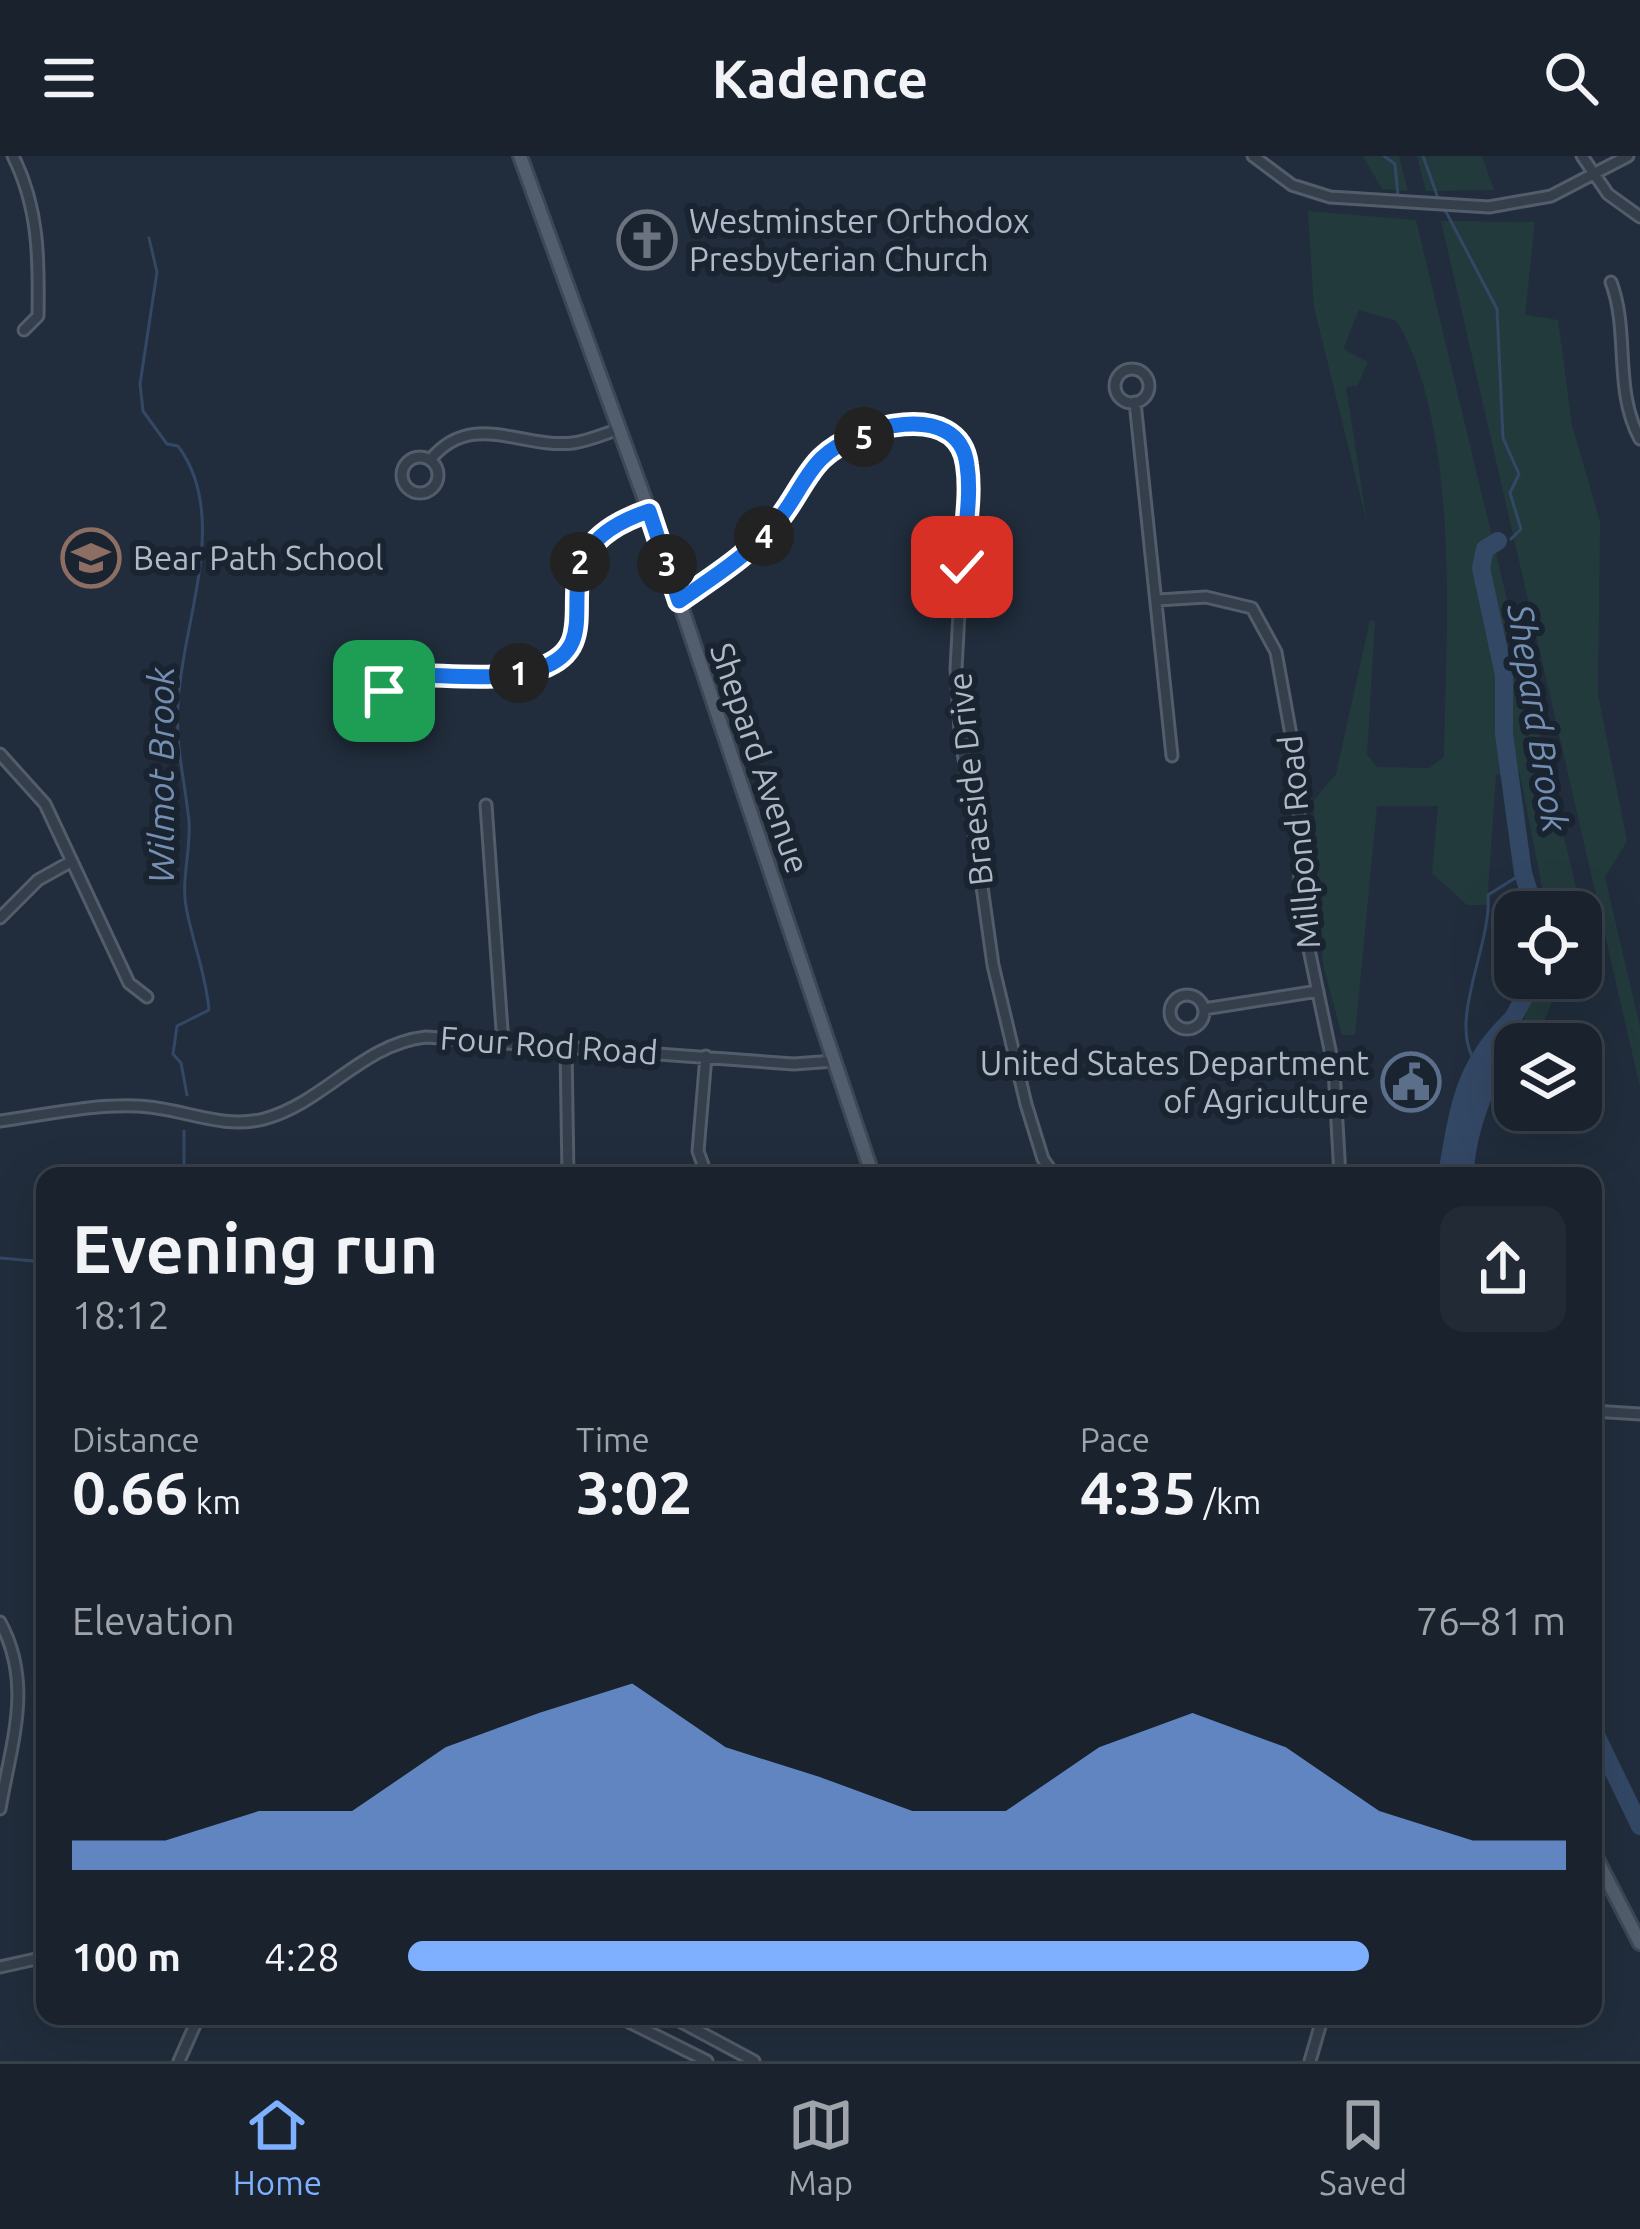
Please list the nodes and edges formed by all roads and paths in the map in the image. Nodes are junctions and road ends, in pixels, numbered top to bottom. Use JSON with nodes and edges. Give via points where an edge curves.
{"nodes":[{"id":1,"x":14,"y":156,"type":"edge"},
{"id":2,"x":520,"y":156,"type":"edge"},
{"id":3,"x":1252,"y":156,"type":"edge"},
{"id":4,"x":1582,"y":156,"type":"edge"},
{"id":5,"x":1628,"y":156,"type":"edge"},
{"id":6,"x":1593,"y":176,"type":"junction"},
{"id":7,"x":1640,"y":217,"type":"edge"},
{"id":8,"x":1611,"y":282,"type":"dead end"},
{"id":9,"x":24,"y":330,"type":"dead end"},
{"id":10,"x":1135,"y":402,"type":"dead end"},
{"id":11,"x":619,"y":430,"type":"junction"},
{"id":12,"x":1640,"y":440,"type":"edge"},
{"id":13,"x":430,"y":460,"type":"junction"},
{"id":14,"x":649,"y":511,"type":"junction"},
{"id":15,"x":1158,"y":600,"type":"junction"},
{"id":16,"x":679,"y":601,"type":"junction"},
{"id":17,"x":403,"y":675,"type":"dead end"},
{"id":18,"x":0,"y":754,"type":"edge"},
{"id":19,"x":1172,"y":755,"type":"dead end"},
{"id":20,"x":486,"y":805,"type":"dead end"},
{"id":21,"x":71,"y":861,"type":"junction"},
{"id":22,"x":0,"y":918,"type":"edge"},
{"id":23,"x":1318,"y":991,"type":"junction"},
{"id":24,"x":148,"y":997,"type":"dead end"},
{"id":25,"x":1204,"y":1009,"type":"dead end"},
{"id":26,"x":503,"y":1044,"type":"junction"},
{"id":27,"x":566,"y":1046,"type":"junction"},
{"id":28,"x":706,"y":1056,"type":"junction"},
{"id":29,"x":834,"y":1061,"type":"junction"},
{"id":30,"x":0,"y":1121,"type":"edge"},
{"id":31,"x":568,"y":1167,"type":"edge"},
{"id":32,"x":704,"y":1167,"type":"edge"},
{"id":33,"x":870,"y":1167,"type":"edge"},
{"id":34,"x":1049,"y":1167,"type":"edge"},
{"id":35,"x":1339,"y":1167,"type":"edge"},
{"id":36,"x":1602,"y":1412,"type":"edge"},
{"id":37,"x":1640,"y":1414,"type":"edge"},
{"id":38,"x":0,"y":1622,"type":"edge"},
{"id":39,"x":2,"y":1781,"type":"edge"},
{"id":40,"x":0,"y":1809,"type":"edge"},
{"id":41,"x":1602,"y":1869,"type":"edge"},
{"id":42,"x":1640,"y":1943,"type":"edge"},
{"id":43,"x":36,"y":1960,"type":"edge"},
{"id":44,"x":0,"y":1966,"type":"edge"},
{"id":45,"x":195,"y":2025,"type":"edge"},
{"id":46,"x":634,"y":2025,"type":"edge"},
{"id":47,"x":687,"y":2025,"type":"edge"},
{"id":48,"x":1320,"y":2025,"type":"edge"},
{"id":49,"x":179,"y":2061,"type":"edge"},
{"id":50,"x":707,"y":2061,"type":"edge"},
{"id":51,"x":754,"y":2061,"type":"edge"},
{"id":52,"x":1310,"y":2061,"type":"edge"}],
"edges":[{"from":1,"to":9,"type":"street","via":[[38,249],[38,316]]},
{"from":2,"to":11,"type":"main road","name":"Shepard Avenue"},
{"from":3,"to":6,"type":"street","via":[[1302,190],[1355,200],[1489,207],[1538,200]]},
{"from":4,"to":6,"type":"street"},
{"from":5,"to":6,"type":"street"},
{"from":6,"to":7,"type":"street"},
{"from":8,"to":12,"type":"street","via":[[1620,306],[1622,380]]},
{"from":10,"to":15,"type":"street"},
{"from":11,"to":13,"type":"street","via":[[574,443],[484,430]]},
{"from":11,"to":14,"type":"main road","name":"Shepard Avenue"},
{"from":13,"to":13,"type":"street","via":[[405,464],[408,488],[419,493],[435,485]]},
{"from":14,"to":16,"type":"main road","name":"Shepard Avenue"},
{"from":14,"to":17,"type":"street","via":[[618,521],[587,546],[574,640],[552,664],[523,673]]},
{"from":15,"to":19,"type":"street"},
{"from":15,"to":23,"type":"street","name":"Millpond Road","via":[[1230,602],[1252,608],[1267,628],[1299,779],[1300,906]]},
{"from":16,"to":29,"type":"main road","name":"Shepard Avenue"},
{"from":16,"to":34,"type":"street","name":"Braeside Drive","via":[[752,549],[821,458],[842,445],[908,423],[937,423],[958,438],[968,464],[956,669],[983,909],[1026,1104]]},
{"from":18,"to":21,"type":"street","via":[[44,804]]},
{"from":20,"to":26,"type":"street"},
{"from":21,"to":22,"type":"street"},
{"from":21,"to":24,"type":"street","via":[[130,983]]},
{"from":23,"to":25,"type":"street"},
{"from":23,"to":35,"type":"street","name":"Millpond Road","via":[[1334,1069]]},
{"from":26,"to":27,"type":"street","name":"Four Rod Road"},
{"from":26,"to":30,"type":"street","name":"Four Rod Road","via":[[401,1041],[289,1109],[243,1123],[135,1106]]},
{"from":27,"to":28,"type":"street","name":"Four Rod Road"},
{"from":27,"to":31,"type":"street"},
{"from":28,"to":29,"type":"street","name":"Four Rod Road"},
{"from":28,"to":32,"type":"street","via":[[698,1151]]},
{"from":29,"to":33,"type":"main road","name":"Shepard Avenue"},
{"from":36,"to":37,"type":"street"},
{"from":38,"to":39,"type":"street","via":[[13,1646],[22,1701]]},
{"from":39,"to":40,"type":"street"},
{"from":41,"to":42,"type":"main road"},
{"from":43,"to":44,"type":"street"},
{"from":45,"to":49,"type":"street"},
{"from":46,"to":50,"type":"street"},
{"from":47,"to":51,"type":"street"},
{"from":48,"to":52,"type":"street"}]}
